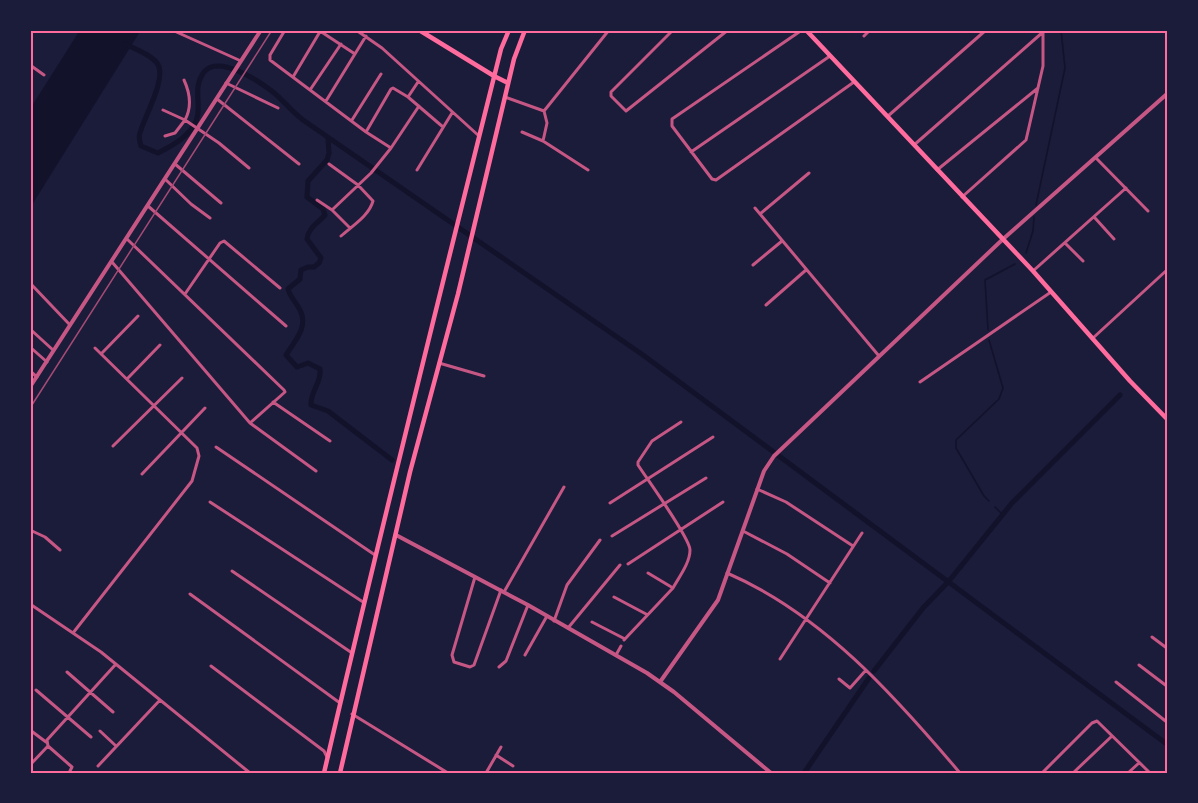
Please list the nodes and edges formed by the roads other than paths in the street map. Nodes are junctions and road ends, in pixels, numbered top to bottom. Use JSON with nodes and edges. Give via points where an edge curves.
{"nodes":[{"id":1,"x":172,"y":30,"type":"edge"},
{"id":2,"x":261,"y":30,"type":"edge"},
{"id":3,"x":285,"y":30,"type":"edge"},
{"id":4,"x":356,"y":30,"type":"edge"},
{"id":5,"x":419,"y":30,"type":"edge"},
{"id":6,"x":509,"y":30,"type":"edge"},
{"id":7,"x":525,"y":30,"type":"edge"},
{"id":8,"x":609,"y":30,"type":"edge"},
{"id":9,"x":673,"y":30,"type":"edge"},
{"id":10,"x":728,"y":30,"type":"edge"},
{"id":11,"x":804,"y":30,"type":"edge"},
{"id":12,"x":870,"y":30,"type":"edge"},
{"id":13,"x":986,"y":30,"type":"edge"},
{"id":14,"x":321,"y":31,"type":"edge"},
{"id":15,"x":1041,"y":31,"type":"edge"},
{"id":16,"x":366,"y":36,"type":"junction"},
{"id":17,"x":864,"y":36,"type":"dead end"},
{"id":18,"x":341,"y":44,"type":"junction"},
{"id":19,"x":355,"y":54,"type":"junction"},
{"id":20,"x":830,"y":56,"type":"junction"},
{"id":21,"x":241,"y":62,"type":"junction"},
{"id":22,"x":30,"y":65,"type":"edge"},
{"id":23,"x":381,"y":74,"type":"dead end"},
{"id":24,"x":44,"y":75,"type":"dead end"},
{"id":25,"x":494,"y":76,"type":"junction"},
{"id":26,"x":293,"y":77,"type":"junction"},
{"id":27,"x":184,"y":80,"type":"dead end"},
{"id":28,"x":418,"y":82,"type":"junction"},
{"id":29,"x":854,"y":82,"type":"junction"},
{"id":30,"x":226,"y":83,"type":"junction"},
{"id":31,"x":508,"y":83,"type":"junction"},
{"id":32,"x":1038,"y":88,"type":"junction"},
{"id":33,"x":310,"y":90,"type":"junction"},
{"id":34,"x":1168,"y":93,"type":"edge"},
{"id":35,"x":408,"y":97,"type":"junction"},
{"id":36,"x":505,"y":97,"type":"junction"},
{"id":37,"x":217,"y":99,"type":"junction"},
{"id":38,"x":326,"y":102,"type":"junction"},
{"id":39,"x":419,"y":106,"type":"junction"},
{"id":40,"x":278,"y":108,"type":"dead end"},
{"id":41,"x":163,"y":110,"type":"dead end"},
{"id":42,"x":544,"y":111,"type":"junction"},
{"id":43,"x":452,"y":113,"type":"junction"},
{"id":44,"x":887,"y":117,"type":"junction"},
{"id":45,"x":185,"y":120,"type":"junction"},
{"id":46,"x":352,"y":121,"type":"junction"},
{"id":47,"x":443,"y":127,"type":"junction"},
{"id":48,"x":198,"y":128,"type":"junction"},
{"id":49,"x":366,"y":132,"type":"junction"},
{"id":50,"x":522,"y":132,"type":"dead end"},
{"id":51,"x":165,"y":136,"type":"dead end"},
{"id":52,"x":479,"y":136,"type":"junction"},
{"id":53,"x":543,"y":141,"type":"junction"},
{"id":54,"x":914,"y":145,"type":"junction"},
{"id":55,"x":392,"y":148,"type":"junction"},
{"id":56,"x":691,"y":152,"type":"junction"},
{"id":57,"x":1096,"y":158,"type":"junction"},
{"id":58,"x":175,"y":164,"type":"junction"},
{"id":59,"x":299,"y":164,"type":"dead end"},
{"id":60,"x":328,"y":164,"type":"dead end"},
{"id":61,"x":249,"y":168,"type":"dead end"},
{"id":62,"x":417,"y":170,"type":"dead end"},
{"id":63,"x":588,"y":170,"type":"dead end"},
{"id":64,"x":937,"y":170,"type":"junction"},
{"id":65,"x":809,"y":173,"type":"dead end"},
{"id":66,"x":165,"y":179,"type":"junction"},
{"id":67,"x":358,"y":184,"type":"junction"},
{"id":68,"x":1126,"y":188,"type":"junction"},
{"id":69,"x":963,"y":197,"type":"junction"},
{"id":70,"x":317,"y":200,"type":"dead end"},
{"id":71,"x":221,"y":203,"type":"dead end"},
{"id":72,"x":148,"y":206,"type":"junction"},
{"id":73,"x":755,"y":208,"type":"dead end"},
{"id":74,"x":332,"y":210,"type":"junction"},
{"id":75,"x":1149,"y":211,"type":"dead end"},
{"id":76,"x":760,"y":215,"type":"junction"},
{"id":77,"x":1094,"y":217,"type":"junction"},
{"id":78,"x":210,"y":218,"type":"dead end"},
{"id":79,"x":350,"y":228,"type":"junction"},
{"id":80,"x":341,"y":236,"type":"dead end"},
{"id":81,"x":1114,"y":238,"type":"dead end"},
{"id":82,"x":127,"y":239,"type":"junction"},
{"id":83,"x":1002,"y":240,"type":"junction"},
{"id":84,"x":782,"y":241,"type":"junction"},
{"id":85,"x":1065,"y":243,"type":"junction"},
{"id":86,"x":209,"y":259,"type":"junction"},
{"id":87,"x":1083,"y":261,"type":"dead end"},
{"id":88,"x":112,"y":262,"type":"junction"},
{"id":89,"x":753,"y":266,"type":"dead end"},
{"id":90,"x":1168,"y":269,"type":"edge"},
{"id":91,"x":806,"y":270,"type":"junction"},
{"id":92,"x":1033,"y":271,"type":"junction"},
{"id":93,"x":30,"y":283,"type":"edge"},
{"id":94,"x":280,"y":288,"type":"dead end"},
{"id":95,"x":1051,"y":292,"type":"junction"},
{"id":96,"x":185,"y":294,"type":"junction"},
{"id":97,"x":766,"y":305,"type":"dead end"},
{"id":98,"x":138,"y":316,"type":"dead end"},
{"id":99,"x":70,"y":325,"type":"junction"},
{"id":100,"x":286,"y":326,"type":"dead end"},
{"id":101,"x":30,"y":329,"type":"edge"},
{"id":102,"x":1093,"y":338,"type":"junction"},
{"id":103,"x":160,"y":345,"type":"dead end"},
{"id":104,"x":30,"y":347,"type":"edge"},
{"id":105,"x":95,"y":348,"type":"dead end"},
{"id":106,"x":54,"y":351,"type":"junction"},
{"id":107,"x":101,"y":354,"type":"junction"},
{"id":108,"x":880,"y":358,"type":"junction"},
{"id":109,"x":47,"y":362,"type":"junction"},
{"id":110,"x":439,"y":363,"type":"junction"},
{"id":111,"x":30,"y":371,"type":"edge"},
{"id":112,"x":484,"y":376,"type":"dead end"},
{"id":113,"x":37,"y":377,"type":"junction"},
{"id":114,"x":182,"y":378,"type":"dead end"},
{"id":115,"x":127,"y":379,"type":"junction"},
{"id":116,"x":920,"y":382,"type":"dead end"},
{"id":117,"x":30,"y":387,"type":"edge"},
{"id":118,"x":273,"y":402,"type":"junction"},
{"id":119,"x":154,"y":406,"type":"junction"},
{"id":120,"x":205,"y":408,"type":"dead end"},
{"id":121,"x":1168,"y":420,"type":"edge"},
{"id":122,"x":681,"y":422,"type":"dead end"},
{"id":123,"x":250,"y":423,"type":"junction"},
{"id":124,"x":181,"y":433,"type":"junction"},
{"id":125,"x":712,"y":437,"type":"dead end"},
{"id":126,"x":330,"y":441,"type":"dead end"},
{"id":127,"x":113,"y":446,"type":"dead end"},
{"id":128,"x":216,"y":447,"type":"dead end"},
{"id":129,"x":316,"y":471,"type":"dead end"},
{"id":130,"x":142,"y":474,"type":"dead end"},
{"id":131,"x":706,"y":478,"type":"dead end"},
{"id":132,"x":648,"y":479,"type":"junction"},
{"id":133,"x":564,"y":487,"type":"dead end"},
{"id":134,"x":757,"y":489,"type":"junction"},
{"id":135,"x":210,"y":502,"type":"dead end"},
{"id":136,"x":723,"y":502,"type":"dead end"},
{"id":137,"x":610,"y":503,"type":"dead end"},
{"id":138,"x":663,"y":503,"type":"junction"},
{"id":139,"x":30,"y":530,"type":"edge"},
{"id":140,"x":681,"y":530,"type":"junction"},
{"id":141,"x":743,"y":531,"type":"junction"},
{"id":142,"x":862,"y":534,"type":"dead end"},
{"id":143,"x":396,"y":535,"type":"junction"},
{"id":144,"x":612,"y":536,"type":"dead end"},
{"id":145,"x":600,"y":540,"type":"dead end"},
{"id":146,"x":853,"y":546,"type":"junction"},
{"id":147,"x":60,"y":550,"type":"dead end"},
{"id":148,"x":375,"y":555,"type":"junction"},
{"id":149,"x":627,"y":564,"type":"dead end"},
{"id":150,"x":620,"y":566,"type":"dead end"},
{"id":151,"x":232,"y":571,"type":"dead end"},
{"id":152,"x":648,"y":573,"type":"dead end"},
{"id":153,"x":727,"y":573,"type":"junction"},
{"id":154,"x":475,"y":577,"type":"junction"},
{"id":155,"x":830,"y":583,"type":"junction"},
{"id":156,"x":672,"y":588,"type":"junction"},
{"id":157,"x":502,"y":591,"type":"junction"},
{"id":158,"x":190,"y":594,"type":"dead end"},
{"id":159,"x":614,"y":597,"type":"dead end"},
{"id":160,"x":363,"y":602,"type":"junction"},
{"id":161,"x":30,"y":604,"type":"edge"},
{"id":162,"x":528,"y":605,"type":"junction"},
{"id":163,"x":646,"y":614,"type":"junction"},
{"id":164,"x":547,"y":616,"type":"junction"},
{"id":165,"x":807,"y":618,"type":"junction"},
{"id":166,"x":554,"y":621,"type":"junction"},
{"id":167,"x":592,"y":622,"type":"dead end"},
{"id":168,"x":568,"y":628,"type":"junction"},
{"id":169,"x":72,"y":633,"type":"junction"},
{"id":170,"x":1152,"y":637,"type":"dead end"},
{"id":171,"x":621,"y":645,"type":"dead end"},
{"id":172,"x":1168,"y":649,"type":"edge"},
{"id":173,"x":352,"y":653,"type":"junction"},
{"id":174,"x":525,"y":655,"type":"dead end"},
{"id":175,"x":616,"y":655,"type":"junction"},
{"id":176,"x":780,"y":659,"type":"dead end"},
{"id":177,"x":116,"y":664,"type":"junction"},
{"id":178,"x":1139,"y":664,"type":"dead end"},
{"id":179,"x":211,"y":666,"type":"dead end"},
{"id":180,"x":499,"y":667,"type":"dead end"},
{"id":181,"x":866,"y":670,"type":"junction"},
{"id":182,"x":67,"y":672,"type":"dead end"},
{"id":183,"x":839,"y":679,"type":"dead end"},
{"id":184,"x":660,"y":682,"type":"junction"},
{"id":185,"x":1116,"y":682,"type":"dead end"},
{"id":186,"x":1168,"y":687,"type":"edge"},
{"id":187,"x":36,"y":690,"type":"dead end"},
{"id":188,"x":90,"y":693,"type":"junction"},
{"id":189,"x":160,"y":700,"type":"junction"},
{"id":190,"x":340,"y":703,"type":"junction"},
{"id":191,"x":113,"y":712,"type":"dead end"},
{"id":192,"x":352,"y":714,"type":"junction"},
{"id":193,"x":68,"y":717,"type":"junction"},
{"id":194,"x":1168,"y":723,"type":"edge"},
{"id":195,"x":30,"y":730,"type":"edge"},
{"id":196,"x":100,"y":731,"type":"dead end"},
{"id":197,"x":1112,"y":736,"type":"junction"},
{"id":198,"x":91,"y":737,"type":"dead end"},
{"id":199,"x":47,"y":744,"type":"junction"},
{"id":200,"x":116,"y":746,"type":"junction"},
{"id":201,"x":501,"y":747,"type":"dead end"},
{"id":202,"x":496,"y":755,"type":"junction"},
{"id":203,"x":327,"y":757,"type":"junction"},
{"id":204,"x":1139,"y":764,"type":"junction"},
{"id":205,"x":30,"y":765,"type":"edge"},
{"id":206,"x":98,"y":766,"type":"dead end"},
{"id":207,"x":513,"y":766,"type":"dead end"},
{"id":208,"x":69,"y":773,"type":"edge"},
{"id":209,"x":250,"y":773,"type":"edge"},
{"id":210,"x":324,"y":773,"type":"edge"},
{"id":211,"x":340,"y":773,"type":"edge"},
{"id":212,"x":448,"y":773,"type":"edge"},
{"id":213,"x":486,"y":773,"type":"edge"},
{"id":214,"x":771,"y":773,"type":"edge"},
{"id":215,"x":960,"y":773,"type":"edge"},
{"id":216,"x":1042,"y":773,"type":"edge"},
{"id":217,"x":1073,"y":773,"type":"edge"},
{"id":218,"x":1128,"y":773,"type":"edge"},
{"id":219,"x":1150,"y":773,"type":"edge"}],
"edges":[{"from":1,"to":21,"type":"street"},
{"from":2,"to":21,"type":"street"},
{"from":3,"to":26,"type":"street","via":[[269,57]]},
{"from":4,"to":16,"type":"street"},
{"from":5,"to":25,"type":"main road"},
{"from":6,"to":25,"type":"main road"},
{"from":7,"to":31,"type":"main road"},
{"from":8,"to":42,"type":"street"},
{"from":9,"to":10,"type":"street","via":[[611,92],[628,110]]},
{"from":11,"to":20,"type":"main road"},
{"from":11,"to":56,"type":"street","via":[[672,119],[672,126]]},
{"from":12,"to":17,"type":"street"},
{"from":13,"to":44,"type":"street"},
{"from":14,"to":18,"type":"street"},
{"from":14,"to":26,"type":"street"},
{"from":15,"to":32,"type":"street","via":[[1043,66]]},
{"from":15,"to":54,"type":"street"},
{"from":16,"to":19,"type":"street"},
{"from":16,"to":28,"type":"street"},
{"from":18,"to":19,"type":"street"},
{"from":18,"to":33,"type":"street"},
{"from":19,"to":38,"type":"street"},
{"from":20,"to":29,"type":"main road"},
{"from":20,"to":56,"type":"street"},
{"from":21,"to":30,"type":"street"},
{"from":22,"to":24,"type":"street"},
{"from":23,"to":46,"type":"street"},
{"from":25,"to":31,"type":"main road"},
{"from":25,"to":52,"type":"main road"},
{"from":26,"to":33,"type":"street"},
{"from":27,"to":45,"type":"street","via":[[190,104]]},
{"from":28,"to":35,"type":"street"},
{"from":28,"to":43,"type":"street"},
{"from":29,"to":44,"type":"main road"},
{"from":29,"to":56,"type":"street","via":[[715,180]]},
{"from":30,"to":37,"type":"street"},
{"from":30,"to":40,"type":"street"},
{"from":31,"to":36,"type":"main road"},
{"from":32,"to":64,"type":"street"},
{"from":32,"to":69,"type":"street","via":[[1026,140]]},
{"from":33,"to":38,"type":"street"},
{"from":34,"to":57,"type":"street"},
{"from":35,"to":39,"type":"street"},
{"from":35,"to":49,"type":"street","via":[[391,89]]},
{"from":36,"to":42,"type":"street"},
{"from":36,"to":110,"type":"main road"},
{"from":37,"to":48,"type":"street"},
{"from":37,"to":59,"type":"street"},
{"from":38,"to":46,"type":"street"},
{"from":39,"to":47,"type":"street"},
{"from":39,"to":55,"type":"street"},
{"from":41,"to":45,"type":"street"},
{"from":42,"to":53,"type":"street","via":[[547,123]]},
{"from":43,"to":47,"type":"street"},
{"from":43,"to":52,"type":"street"},
{"from":44,"to":54,"type":"main road"},
{"from":45,"to":48,"type":"street"},
{"from":45,"to":51,"type":"street","via":[[175,133]]},
{"from":46,"to":49,"type":"street"},
{"from":47,"to":62,"type":"street"},
{"from":48,"to":58,"type":"street"},
{"from":48,"to":61,"type":"street"},
{"from":49,"to":55,"type":"street"},
{"from":50,"to":53,"type":"street"},
{"from":52,"to":148,"type":"main road"},
{"from":53,"to":63,"type":"street"},
{"from":54,"to":64,"type":"main road"},
{"from":55,"to":67,"type":"street"},
{"from":57,"to":68,"type":"street"},
{"from":57,"to":83,"type":"street"},
{"from":58,"to":66,"type":"street"},
{"from":58,"to":71,"type":"street"},
{"from":60,"to":67,"type":"street"},
{"from":64,"to":69,"type":"main road"},
{"from":65,"to":76,"type":"street"},
{"from":66,"to":72,"type":"street"},
{"from":66,"to":78,"type":"street"},
{"from":67,"to":74,"type":"street"},
{"from":67,"to":79,"type":"street","via":[[373,204]]},
{"from":68,"to":75,"type":"street"},
{"from":68,"to":77,"type":"street"},
{"from":69,"to":83,"type":"main road"},
{"from":70,"to":74,"type":"street"},
{"from":72,"to":82,"type":"street"},
{"from":72,"to":86,"type":"street"},
{"from":73,"to":76,"type":"street"},
{"from":74,"to":79,"type":"street"},
{"from":76,"to":84,"type":"street"},
{"from":77,"to":81,"type":"street"},
{"from":77,"to":85,"type":"street"},
{"from":79,"to":80,"type":"street"},
{"from":82,"to":88,"type":"street"},
{"from":82,"to":96,"type":"street"},
{"from":83,"to":92,"type":"main road"},
{"from":83,"to":108,"type":"street"},
{"from":84,"to":89,"type":"street"},
{"from":84,"to":91,"type":"street"},
{"from":85,"to":87,"type":"street"},
{"from":85,"to":92,"type":"street"},
{"from":86,"to":94,"type":"street","via":[[224,241]]},
{"from":86,"to":96,"type":"street"},
{"from":86,"to":100,"type":"street"},
{"from":88,"to":99,"type":"street"},
{"from":88,"to":123,"type":"street"},
{"from":90,"to":102,"type":"street"},
{"from":91,"to":97,"type":"street"},
{"from":91,"to":108,"type":"street"},
{"from":92,"to":95,"type":"main road"},
{"from":93,"to":99,"type":"street"},
{"from":95,"to":102,"type":"main road"},
{"from":95,"to":116,"type":"street"},
{"from":96,"to":118,"type":"street","via":[[284,390]]},
{"from":98,"to":107,"type":"street"},
{"from":99,"to":106,"type":"street"},
{"from":101,"to":106,"type":"street"},
{"from":102,"to":121,"type":"main road"},
{"from":103,"to":115,"type":"street"},
{"from":104,"to":109,"type":"street"},
{"from":105,"to":107,"type":"street"},
{"from":106,"to":109,"type":"street"},
{"from":107,"to":115,"type":"street"},
{"from":108,"to":134,"type":"street","via":[[774,456]]},
{"from":109,"to":113,"type":"street"},
{"from":110,"to":112,"type":"street"},
{"from":110,"to":143,"type":"main road"},
{"from":111,"to":113,"type":"street"},
{"from":113,"to":117,"type":"street"},
{"from":114,"to":119,"type":"street"},
{"from":115,"to":119,"type":"street"},
{"from":118,"to":123,"type":"street"},
{"from":118,"to":126,"type":"street"},
{"from":119,"to":124,"type":"street"},
{"from":119,"to":127,"type":"street"},
{"from":120,"to":124,"type":"street"},
{"from":122,"to":132,"type":"street","via":[[652,441],[638,460]]},
{"from":123,"to":129,"type":"street"},
{"from":124,"to":130,"type":"street"},
{"from":124,"to":169,"type":"street","via":[[197,448],[192,481]]},
{"from":125,"to":132,"type":"street"},
{"from":128,"to":148,"type":"street"},
{"from":131,"to":138,"type":"street"},
{"from":132,"to":137,"type":"street"},
{"from":132,"to":138,"type":"street"},
{"from":133,"to":157,"type":"street"},
{"from":134,"to":141,"type":"street"},
{"from":134,"to":146,"type":"street","via":[[786,502]]},
{"from":135,"to":160,"type":"street"},
{"from":136,"to":140,"type":"street"},
{"from":138,"to":140,"type":"street"},
{"from":138,"to":144,"type":"street"},
{"from":139,"to":147,"type":"street"},
{"from":140,"to":149,"type":"street"},
{"from":140,"to":156,"type":"street","via":[[690,550]]},
{"from":141,"to":153,"type":"street"},
{"from":141,"to":155,"type":"street"},
{"from":142,"to":146,"type":"street"},
{"from":143,"to":154,"type":"street"},
{"from":143,"to":192,"type":"main road"},
{"from":145,"to":166,"type":"street","via":[[567,585]]},
{"from":146,"to":155,"type":"street"},
{"from":148,"to":160,"type":"main road"},
{"from":150,"to":168,"type":"street"},
{"from":151,"to":173,"type":"street"},
{"from":152,"to":156,"type":"street"},
{"from":153,"to":165,"type":"street"},
{"from":153,"to":184,"type":"street","via":[[712,610]]},
{"from":154,"to":157,"type":"street"},
{"from":154,"to":157,"type":"street","via":[[452,655],[454,662],[470,667],[474,664]]},
{"from":155,"to":165,"type":"street"},
{"from":156,"to":163,"type":"street"},
{"from":157,"to":162,"type":"street"},
{"from":158,"to":190,"type":"street"},
{"from":159,"to":163,"type":"street"},
{"from":160,"to":173,"type":"main road"},
{"from":161,"to":169,"type":"street"},
{"from":162,"to":164,"type":"street"},
{"from":162,"to":180,"type":"street","via":[[506,661]]},
{"from":163,"to":167,"type":"street","via":[[624,639]]},
{"from":164,"to":166,"type":"street"},
{"from":164,"to":174,"type":"street"},
{"from":165,"to":176,"type":"street"},
{"from":165,"to":181,"type":"street"},
{"from":166,"to":168,"type":"street"},
{"from":168,"to":175,"type":"street"},
{"from":169,"to":177,"type":"street"},
{"from":170,"to":172,"type":"street"},
{"from":171,"to":175,"type":"street"},
{"from":173,"to":190,"type":"main road"},
{"from":175,"to":184,"type":"street"},
{"from":177,"to":188,"type":"street"},
{"from":177,"to":189,"type":"street"},
{"from":178,"to":186,"type":"street"},
{"from":179,"to":203,"type":"street"},
{"from":181,"to":183,"type":"street","via":[[850,688]]},
{"from":181,"to":215,"type":"street"},
{"from":182,"to":188,"type":"street"},
{"from":184,"to":214,"type":"street"},
{"from":185,"to":194,"type":"street"},
{"from":187,"to":193,"type":"street"},
{"from":188,"to":191,"type":"street"},
{"from":188,"to":193,"type":"street"},
{"from":189,"to":200,"type":"street"},
{"from":189,"to":209,"type":"street"},
{"from":190,"to":203,"type":"main road"},
{"from":192,"to":211,"type":"main road"},
{"from":192,"to":212,"type":"street"},
{"from":193,"to":198,"type":"street"},
{"from":193,"to":199,"type":"street"},
{"from":195,"to":199,"type":"street"},
{"from":196,"to":200,"type":"street"},
{"from":197,"to":204,"type":"street"},
{"from":197,"to":216,"type":"street","via":[[1093,722]]},
{"from":197,"to":217,"type":"street"},
{"from":199,"to":205,"type":"street"},
{"from":199,"to":208,"type":"street","via":[[72,767]]},
{"from":200,"to":206,"type":"street"},
{"from":201,"to":202,"type":"street"},
{"from":202,"to":207,"type":"street"},
{"from":202,"to":213,"type":"street"},
{"from":203,"to":210,"type":"main road"},
{"from":204,"to":218,"type":"street"},
{"from":204,"to":219,"type":"street"}]}
